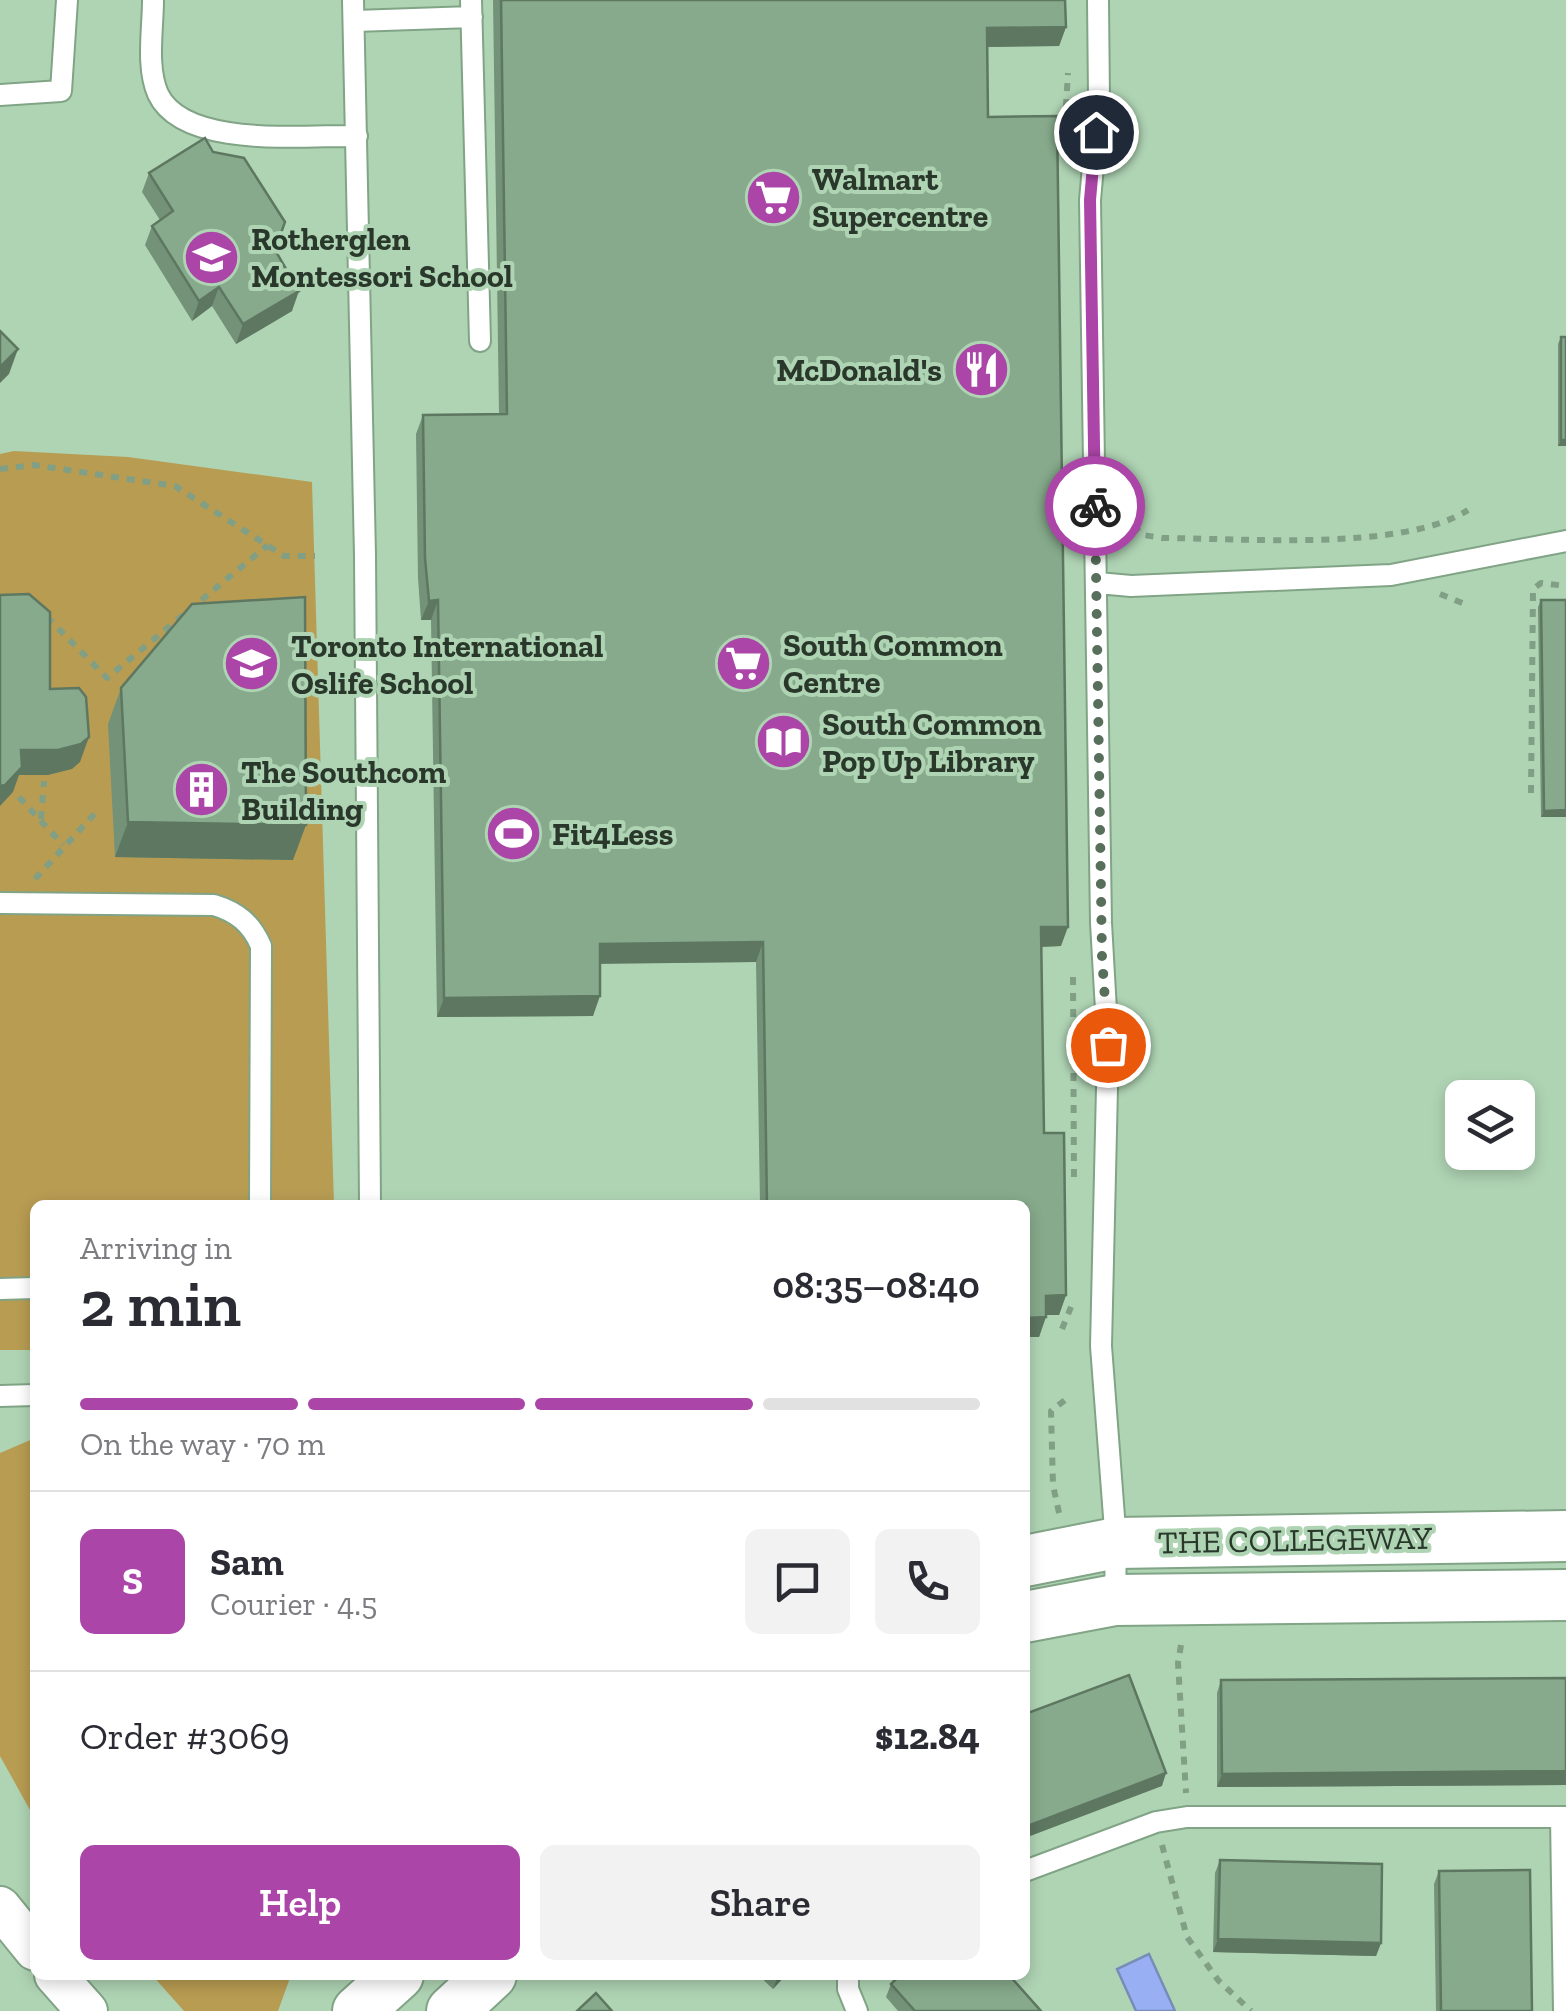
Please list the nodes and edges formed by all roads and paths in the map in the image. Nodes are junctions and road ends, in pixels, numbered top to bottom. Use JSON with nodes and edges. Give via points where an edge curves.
{"nodes":[{"id":1,"x":67,"y":0,"type":"edge"},
{"id":2,"x":153,"y":0,"type":"edge"},
{"id":3,"x":1098,"y":0,"type":"edge"},
{"id":4,"x":472,"y":8,"type":"edge"},
{"id":5,"x":354,"y":10,"type":"edge"},
{"id":6,"x":0,"y":95,"type":"edge"},
{"id":7,"x":357,"y":136,"type":"junction"},
{"id":8,"x":480,"y":341,"type":"dead end"},
{"id":9,"x":0,"y":469,"type":"edge"},
{"id":10,"x":1468,"y":510,"type":"dead end"},
{"id":11,"x":1133,"y":526,"type":"dead end"},
{"id":12,"x":1566,"y":541,"type":"edge"},
{"id":13,"x":268,"y":545,"type":"junction"},
{"id":14,"x":315,"y":556,"type":"dead end"},
{"id":15,"x":1098,"y":583,"type":"junction"},
{"id":16,"x":1566,"y":586,"type":"edge"},
{"id":17,"x":45,"y":615,"type":"edge"},
{"id":18,"x":44,"y":781,"type":"edge"},
{"id":19,"x":1531,"y":793,"type":"dead end"},
{"id":20,"x":19,"y":797,"type":"edge"},
{"id":21,"x":98,"y":810,"type":"dead end"},
{"id":22,"x":41,"y":822,"type":"junction"},
{"id":23,"x":63,"y":845,"type":"junction"},
{"id":24,"x":7,"y":903,"type":"edge"},
{"id":25,"x":260,"y":1200,"type":"edge"},
{"id":26,"x":370,"y":1200,"type":"edge"},
{"id":27,"x":0,"y":1288,"type":"edge"},
{"id":28,"x":30,"y":1288,"type":"edge"},
{"id":29,"x":30,"y":1395,"type":"edge"},
{"id":30,"x":0,"y":1396,"type":"edge"},
{"id":31,"x":1065,"y":1400,"type":"dead end"},
{"id":32,"x":1059,"y":1514,"type":"dead end"},
{"id":33,"x":1566,"y":1536,"type":"edge"},
{"id":34,"x":1116,"y":1543,"type":"junction"},
{"id":35,"x":1030,"y":1560,"type":"edge"},
{"id":36,"x":1566,"y":1595,"type":"edge"},
{"id":37,"x":1115,"y":1600,"type":"junction"},
{"id":38,"x":1030,"y":1616,"type":"edge"},
{"id":39,"x":1181,"y":1645,"type":"dead end"},
{"id":40,"x":1187,"y":1817,"type":"junction"},
{"id":41,"x":1563,"y":1817,"type":"edge"},
{"id":42,"x":1156,"y":1822,"type":"junction"},
{"id":43,"x":1030,"y":1869,"type":"edge"},
{"id":44,"x":0,"y":1907,"type":"edge"},
{"id":45,"x":30,"y":1944,"type":"edge"},
{"id":46,"x":60,"y":1980,"type":"edge"},
{"id":47,"x":392,"y":1980,"type":"edge"},
{"id":48,"x":486,"y":1980,"type":"edge"},
{"id":49,"x":848,"y":1980,"type":"edge"},
{"id":50,"x":88,"y":2011,"type":"edge"},
{"id":51,"x":358,"y":2011,"type":"edge"},
{"id":52,"x":452,"y":2011,"type":"edge"},
{"id":53,"x":858,"y":2011,"type":"edge"},
{"id":54,"x":1252,"y":2011,"type":"edge"},
{"id":55,"x":1564,"y":2011,"type":"edge"}],
"edges":[{"from":1,"to":6,"type":"lane","via":[[61,91]]},
{"from":2,"to":7,"type":"lane","via":[[157,92],[187,122],[234,134]]},
{"from":3,"to":15,"type":"lane","via":[[1090,200]]},
{"from":4,"to":5,"type":"lane"},
{"from":4,"to":8,"type":"lane"},
{"from":5,"to":7,"type":"lane"},
{"from":7,"to":26,"type":"lane"},
{"from":9,"to":13,"type":"path","via":[[34,465],[175,486]]},
{"from":10,"to":11,"type":"path","via":[[1445,522],[1363,537],[1162,538]]},
{"from":12,"to":15,"type":"lane","via":[[1391,574]]},
{"from":13,"to":14,"type":"path","via":[[284,556]]},
{"from":13,"to":17,"type":"path","via":[[108,678]]},
{"from":15,"to":34,"type":"lane","via":[[1108,1045],[1101,1346]]},
{"from":16,"to":19,"type":"path","via":[[1541,583],[1533,589]]},
{"from":18,"to":22,"type":"path"},
{"from":20,"to":22,"type":"path"},
{"from":21,"to":23,"type":"path"},
{"from":22,"to":23,"type":"path"},
{"from":23,"to":24,"type":"path"},
{"from":24,"to":25,"type":"lane","via":[[214,905],[254,930],[261,946]]},
{"from":27,"to":28,"type":"lane"},
{"from":29,"to":30,"type":"lane"},
{"from":31,"to":32,"type":"path","via":[[1051,1411]]},
{"from":33,"to":34,"type":"street","name":"THE COLLEGEWAY"},
{"from":34,"to":35,"type":"street","name":"THE COLLEGEWAY"},
{"from":34,"to":37,"type":"lane"},
{"from":36,"to":37,"type":"street","name":"THE COLLEGEWAY"},
{"from":37,"to":38,"type":"street","name":"THE COLLEGEWAY"},
{"from":39,"to":40,"type":"path"},
{"from":40,"to":41,"type":"lane"},
{"from":40,"to":42,"type":"lane"},
{"from":41,"to":55,"type":"lane"},
{"from":42,"to":43,"type":"lane"},
{"from":42,"to":54,"type":"path","via":[[1187,1937],[1218,1980]]},
{"from":44,"to":45,"type":"street"},
{"from":46,"to":50,"type":"street"},
{"from":47,"to":51,"type":"street"},
{"from":48,"to":52,"type":"street"},
{"from":49,"to":53,"type":"lane"}]}
